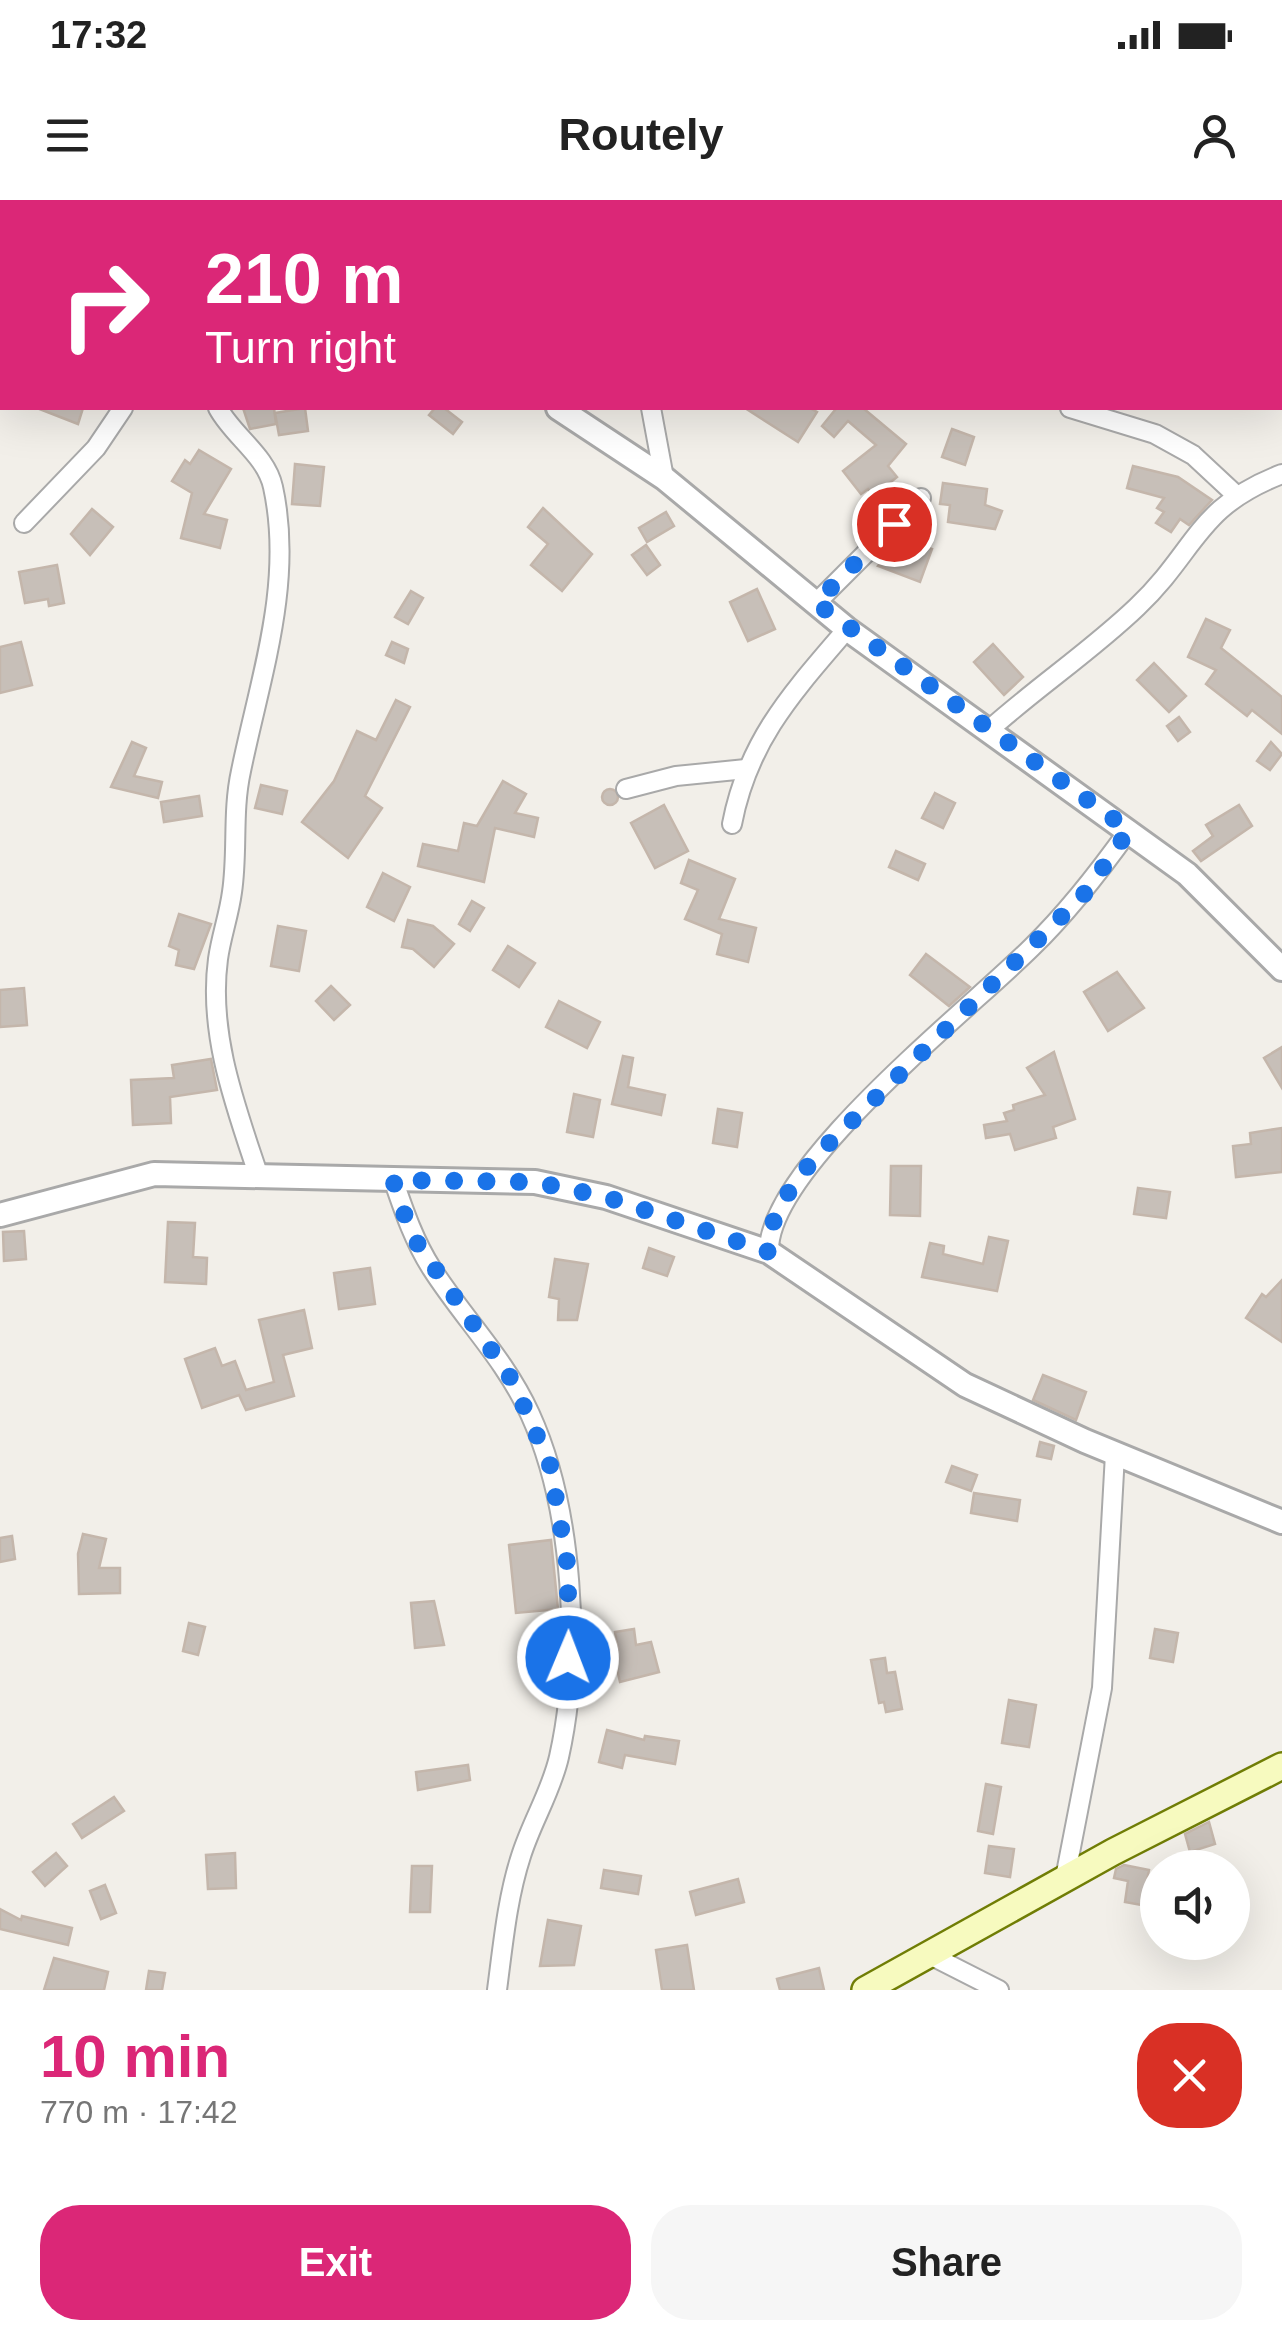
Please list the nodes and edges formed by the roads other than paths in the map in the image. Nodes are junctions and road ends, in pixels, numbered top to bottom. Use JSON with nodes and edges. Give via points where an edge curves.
{"nodes":[{"id":1,"x":122,"y":410,"type":"edge"},
{"id":2,"x":219,"y":410,"type":"edge"},
{"id":3,"x":561,"y":410,"type":"edge"},
{"id":4,"x":651,"y":410,"type":"edge"},
{"id":5,"x":1077,"y":410,"type":"edge"},
{"id":6,"x":1282,"y":474,"type":"edge"},
{"id":7,"x":664,"y":478,"type":"junction"},
{"id":8,"x":1236,"y":494,"type":"junction"},
{"id":9,"x":920,"y":498,"type":"dead end"},
{"id":10,"x":24,"y":524,"type":"dead end"},
{"id":11,"x":816,"y":603,"type":"junction"},
{"id":12,"x":847,"y":629,"type":"junction"},
{"id":13,"x":990,"y":730,"type":"junction"},
{"id":14,"x":746,"y":769,"type":"junction"},
{"id":15,"x":626,"y":789,"type":"dead end"},
{"id":16,"x":732,"y":824,"type":"dead end"},
{"id":17,"x":1129,"y":830,"type":"junction"},
{"id":18,"x":1282,"y":969,"type":"edge"},
{"id":19,"x":258,"y":1174,"type":"junction"},
{"id":20,"x":393,"y":1180,"type":"junction"},
{"id":21,"x":0,"y":1215,"type":"edge"},
{"id":22,"x":769,"y":1252,"type":"junction"},
{"id":23,"x":1115,"y":1454,"type":"junction"},
{"id":24,"x":1282,"y":1522,"type":"edge"},
{"id":25,"x":1282,"y":1766,"type":"edge"},
{"id":26,"x":1065,"y":1878,"type":"junction"},
{"id":27,"x":928,"y":1954,"type":"junction"},
{"id":28,"x":497,"y":1990,"type":"edge"},
{"id":29,"x":865,"y":1990,"type":"edge"},
{"id":30,"x":999,"y":1990,"type":"edge"}],
"edges":[{"from":1,"to":10,"type":"street","via":[[96,448]]},
{"from":2,"to":19,"type":"street","via":[[230,431],[264,462],[279,536],[278,591],[240,776],[216,999],[233,1097]]},
{"from":3,"to":7,"type":"street"},
{"from":4,"to":7,"type":"street"},
{"from":5,"to":8,"type":"street","via":[[1155,434],[1192,455]]},
{"from":6,"to":8,"type":"street"},
{"from":7,"to":11,"type":"street"},
{"from":8,"to":13,"type":"street","via":[[1142,602]]},
{"from":9,"to":11,"type":"street"},
{"from":11,"to":12,"type":"street"},
{"from":12,"to":13,"type":"street"},
{"from":12,"to":14,"type":"street","via":[[774,719]]},
{"from":13,"to":17,"type":"street"},
{"from":14,"to":15,"type":"street"},
{"from":14,"to":16,"type":"street"},
{"from":17,"to":18,"type":"street","via":[[1187,874]]},
{"from":17,"to":22,"type":"street","via":[[1086,892],[814,1158],[768,1231]]},
{"from":19,"to":20,"type":"street"},
{"from":19,"to":21,"type":"street","via":[[154,1174]]},
{"from":20,"to":22,"type":"street","via":[[535,1182],[606,1197]]},
{"from":20,"to":28,"type":"street","via":[[411,1234],[512,1380],[550,1465],[560,1509],[568,1584],[566,1712],[550,1793],[511,1890]]},
{"from":22,"to":23,"type":"street","via":[[966,1386]]},
{"from":23,"to":24,"type":"street"},
{"from":23,"to":26,"type":"street","via":[[1102,1688]]},
{"from":25,"to":26,"type":"main road"},
{"from":26,"to":27,"type":"main road"},
{"from":27,"to":29,"type":"main road"},
{"from":27,"to":30,"type":"street"}]}
